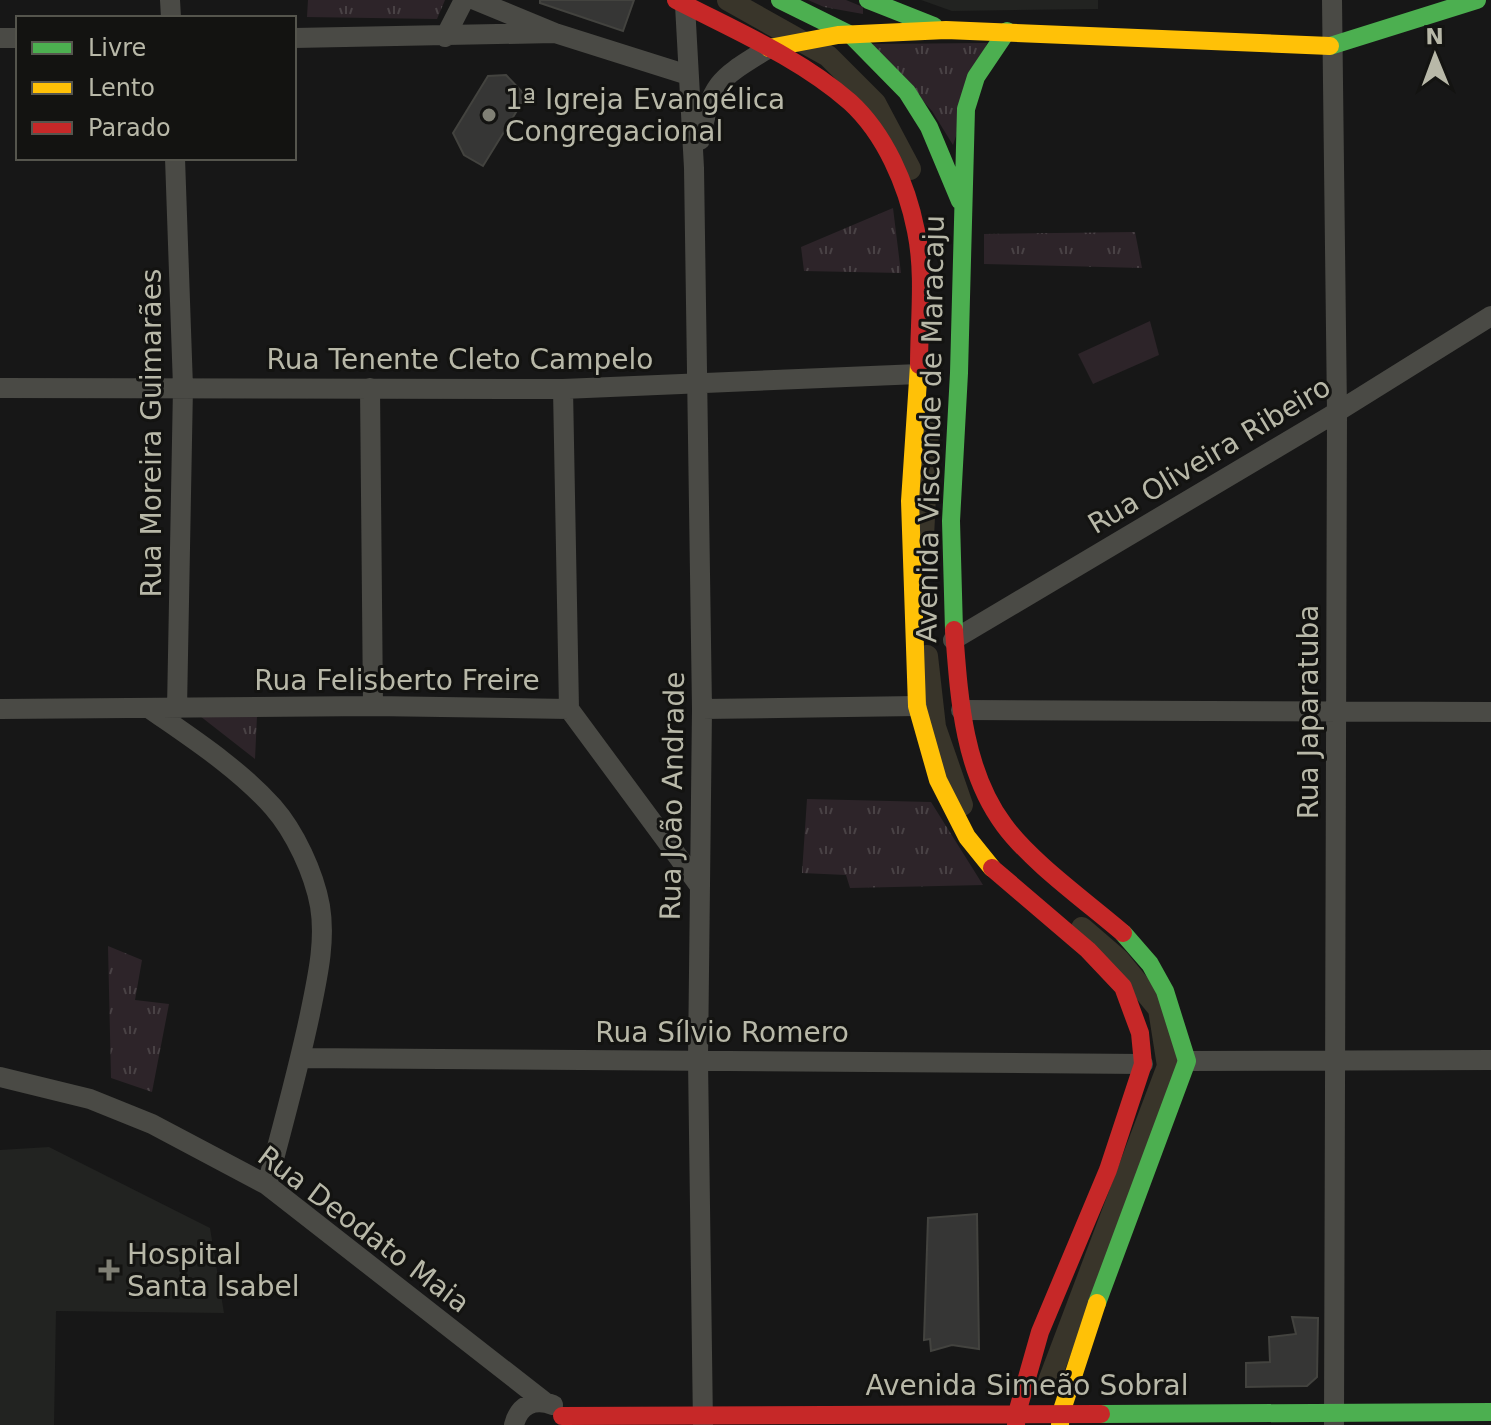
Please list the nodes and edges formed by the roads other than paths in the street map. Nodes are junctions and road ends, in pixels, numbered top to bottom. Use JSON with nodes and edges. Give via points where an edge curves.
{"nodes":[{"id":1,"x":464,"y":0,"type":"edge"},
{"id":2,"x":475,"y":0,"type":"edge"},
{"id":3,"x":780,"y":0,"type":"edge"},
{"id":4,"x":868,"y":0,"type":"edge"},
{"id":5,"x":1332,"y":0,"type":"edge"},
{"id":6,"x":1477,"y":0,"type":"edge"},
{"id":7,"x":680,"y":2,"type":"edge"},
{"id":8,"x":946,"y":30,"type":"junction"},
{"id":9,"x":1007,"y":31,"type":"junction"},
{"id":10,"x":555,"y":33,"type":"junction"},
{"id":11,"x":844,"y":35,"type":"junction"},
{"id":12,"x":445,"y":37,"type":"junction"},
{"id":13,"x":296,"y":38,"type":"edge"},
{"id":14,"x":1333,"y":46,"type":"junction"},
{"id":15,"x":769,"y":48,"type":"junction"},
{"id":16,"x":688,"y":75,"type":"junction"},
{"id":17,"x":175,"y":160,"type":"edge"},
{"id":18,"x":694,"y":168,"type":"junction"},
{"id":19,"x":964,"y":213,"type":"junction"},
{"id":20,"x":1491,"y":316,"type":"edge"},
{"id":21,"x":919,"y":374,"type":"junction"},
{"id":22,"x":698,"y":385,"type":"junction"},
{"id":23,"x":183,"y":387,"type":"junction"},
{"id":24,"x":0,"y":388,"type":"edge"},
{"id":25,"x":370,"y":388,"type":"junction"},
{"id":26,"x":563,"y":389,"type":"junction"},
{"id":27,"x":1337,"y":412,"type":"junction"},
{"id":28,"x":953,"y":640,"type":"junction"},
{"id":29,"x":373,"y":706,"type":"junction"},
{"id":30,"x":917,"y":706,"type":"junction"},
{"id":31,"x":0,"y":709,"type":"edge"},
{"id":32,"x":150,"y":709,"type":"junction"},
{"id":33,"x":177,"y":709,"type":"junction"},
{"id":34,"x":569,"y":709,"type":"junction"},
{"id":35,"x":702,"y":709,"type":"junction"},
{"id":36,"x":961,"y":710,"type":"junction"},
{"id":37,"x":1491,"y":712,"type":"edge"},
{"id":38,"x":1336,"y":713,"type":"junction"},
{"id":39,"x":699,"y":885,"type":"junction"},
{"id":40,"x":300,"y":1058,"type":"junction"},
{"id":41,"x":698,"y":1060,"type":"junction"},
{"id":42,"x":1335,"y":1060,"type":"junction"},
{"id":43,"x":1491,"y":1060,"type":"edge"},
{"id":44,"x":1187,"y":1061,"type":"junction"},
{"id":45,"x":1143,"y":1064,"type":"junction"},
{"id":46,"x":0,"y":1077,"type":"edge"},
{"id":47,"x":267,"y":1185,"type":"junction"},
{"id":48,"x":1491,"y":1412,"type":"edge"},
{"id":49,"x":558,"y":1415,"type":"edge"},
{"id":50,"x":1334,"y":1418,"type":"edge"},
{"id":51,"x":1016,"y":1419,"type":"edge"},
{"id":52,"x":1061,"y":1419,"type":"edge"},
{"id":53,"x":703,"y":1420,"type":"edge"},
{"id":54,"x":514,"y":1425,"type":"edge"}],
"edges":[{"from":1,"to":12,"type":"street"},
{"from":2,"to":10,"type":"street"},
{"from":3,"to":11,"type":"main road","name":"Avenida Visconde de Maracaju"},
{"from":4,"to":8,"type":"main road"},
{"from":5,"to":14,"type":"street","name":"Rua Japaratuba"},
{"from":6,"to":14,"type":"main road"},
{"from":7,"to":15,"type":"main road","name":"Avenida Visconde de Maracaju"},
{"from":7,"to":16,"type":"street","name":"Rua João Andrade"},
{"from":8,"to":9,"type":"main road"},
{"from":8,"to":11,"type":"main road"},
{"from":9,"to":14,"type":"main road"},
{"from":9,"to":19,"type":"main road","via":[[978,72],[967,99]]},
{"from":10,"to":12,"type":"street"},
{"from":10,"to":16,"type":"street"},
{"from":11,"to":15,"type":"main road"},
{"from":11,"to":19,"type":"main road","name":"Avenida Visconde de Maracaju","via":[[917,106]]},
{"from":12,"to":13,"type":"street"},
{"from":14,"to":27,"type":"street","name":"Rua Japaratuba"},
{"from":15,"to":18,"type":"street","name":"Rua João Andrade","via":[[732,70],[716,87]]},
{"from":15,"to":21,"type":"main road","name":"Avenida Visconde de Maracaju","via":[[851,103],[872,127],[900,176],[920,263]]},
{"from":16,"to":18,"type":"street","name":"Rua João Andrade"},
{"from":17,"to":23,"type":"street","name":"Rua Moreira Guimarães"},
{"from":18,"to":22,"type":"street","name":"Rua João Andrade"},
{"from":19,"to":28,"type":"main road","name":"Avenida Visconde de Maracaju","via":[[951,521]]},
{"from":20,"to":27,"type":"street","name":"Rua Oliveira Ribeiro"},
{"from":21,"to":22,"type":"street","name":"Rua Tenente Cleto Campelo"},
{"from":21,"to":30,"type":"main road","name":"Avenida Visconde de Maracaju","via":[[910,501]]},
{"from":22,"to":26,"type":"street","name":"Rua Tenente Cleto Campelo"},
{"from":22,"to":35,"type":"street","name":"Rua João Andrade"},
{"from":23,"to":24,"type":"street","name":"Rua Tenente Cleto Campelo"},
{"from":23,"to":25,"type":"street","name":"Rua Tenente Cleto Campelo"},
{"from":23,"to":33,"type":"street","name":"Rua Moreira Guimarães"},
{"from":25,"to":26,"type":"street","name":"Rua Tenente Cleto Campelo"},
{"from":25,"to":29,"type":"street"},
{"from":26,"to":34,"type":"street"},
{"from":27,"to":28,"type":"street","name":"Rua Oliveira Ribeiro"},
{"from":27,"to":38,"type":"street","name":"Rua Japaratuba"},
{"from":28,"to":36,"type":"main road","name":"Avenida Visconde de Maracaju"},
{"from":29,"to":33,"type":"street","name":"Rua Felisberto Freire"},
{"from":29,"to":34,"type":"street","name":"Rua Felisberto Freire"},
{"from":30,"to":35,"type":"street"},
{"from":30,"to":45,"type":"main road","name":"Avenida Visconde de Maracaju","via":[[938,780],[967,837],[995,871],[1123,987],[1137,1023]]},
{"from":31,"to":32,"type":"street","name":"Rua Felisberto Freire"},
{"from":32,"to":33,"type":"street","name":"Rua Felisberto Freire"},
{"from":32,"to":40,"type":"street","via":[[212,753],[276,810],[314,882],[321,958]]},
{"from":34,"to":39,"type":"street","name":"Rua Felisberto Freire"},
{"from":35,"to":39,"type":"street","name":"Rua João Andrade"},
{"from":36,"to":38,"type":"street"},
{"from":36,"to":44,"type":"main road","name":"Avenida Visconde de Maracaju","via":[[971,757],[1004,825],[1128,937],[1150,964],[1165,991]]},
{"from":37,"to":38,"type":"street"},
{"from":38,"to":42,"type":"street","name":"Rua Japaratuba"},
{"from":39,"to":41,"type":"street","name":"Rua João Andrade"},
{"from":40,"to":41,"type":"street","name":"Rua Sílvio Romero"},
{"from":40,"to":47,"type":"street"},
{"from":41,"to":45,"type":"street","name":"Rua Sílvio Romero"},
{"from":41,"to":53,"type":"street","name":"Rua João Andrade"},
{"from":42,"to":43,"type":"street"},
{"from":42,"to":44,"type":"street"},
{"from":42,"to":50,"type":"street","name":"Rua Japaratuba"},
{"from":44,"to":52,"type":"main road","via":[[1094,1312]]},
{"from":45,"to":51,"type":"main road","name":"Avenida Visconde de Maracaju","via":[[1108,1170],[1040,1332]]},
{"from":46,"to":47,"type":"street","name":"Rua Deodato Maia","via":[[90,1099],[152,1124]]},
{"from":47,"to":49,"type":"street","name":"Rua Deodato Maia"},
{"from":48,"to":50,"type":"main road","name":"Avenida Simeão Sobral"},
{"from":49,"to":53,"type":"main road","name":"Avenida Simeão Sobral"},
{"from":49,"to":54,"type":"street","via":[[539,1402],[525,1406]]},
{"from":50,"to":52,"type":"main road","name":"Avenida Simeão Sobral"},
{"from":51,"to":52,"type":"main road","name":"Avenida Simeão Sobral"},
{"from":51,"to":53,"type":"main road","name":"Avenida Simeão Sobral"}]}
